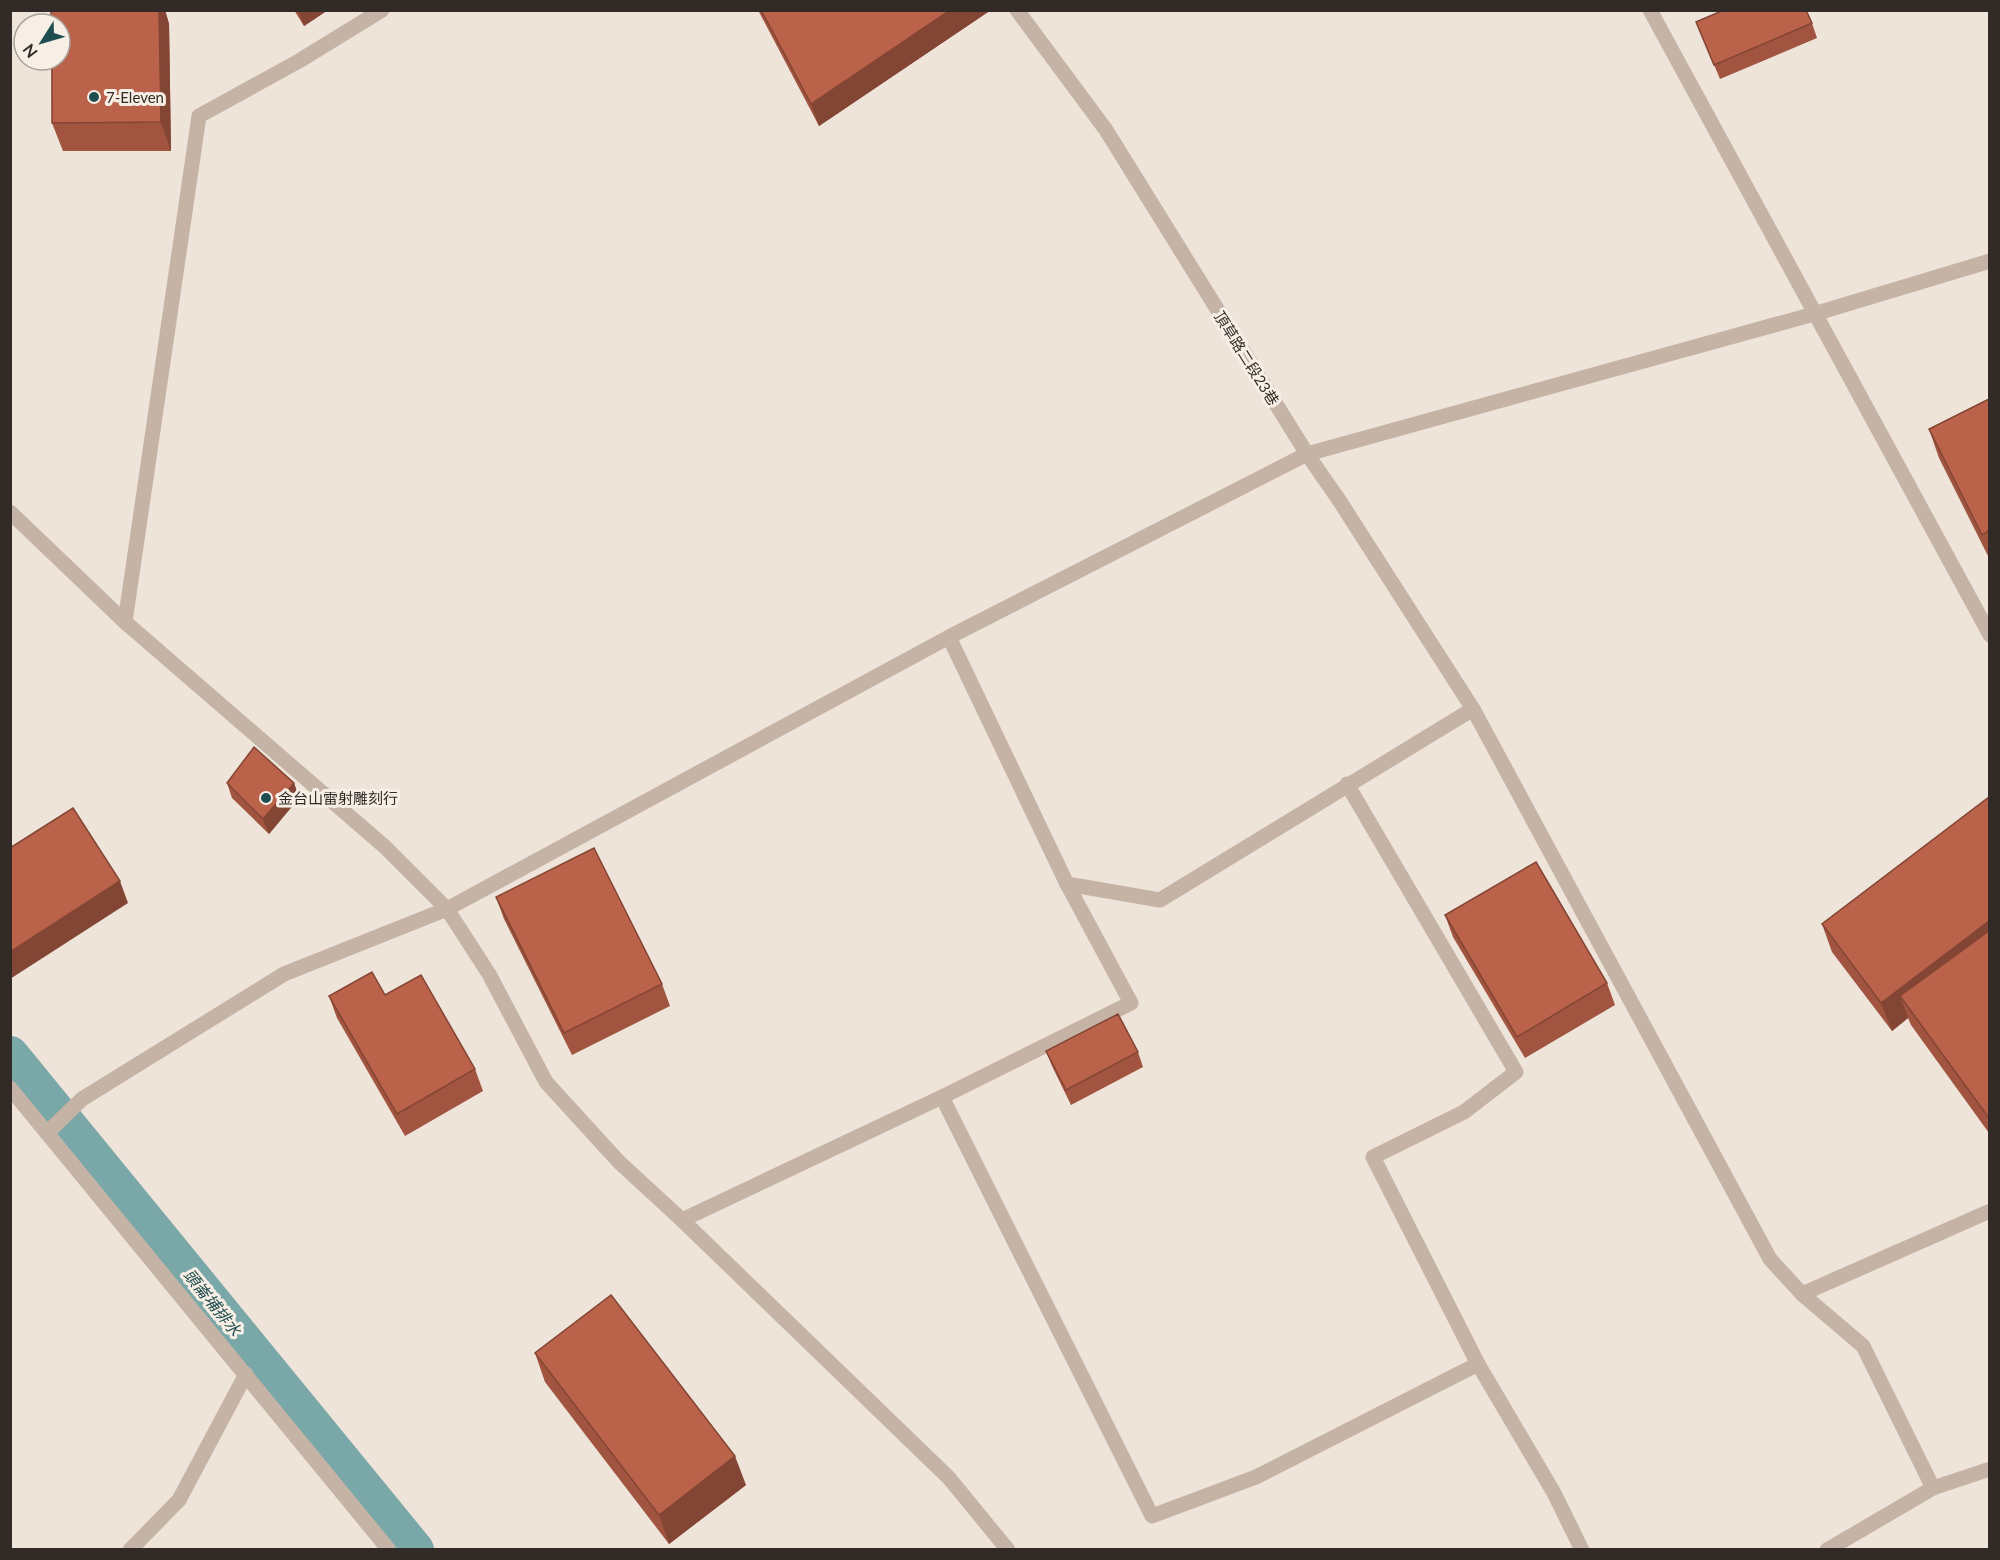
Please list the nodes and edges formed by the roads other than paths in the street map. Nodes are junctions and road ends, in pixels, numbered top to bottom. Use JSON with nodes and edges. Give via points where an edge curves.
{"nodes":[{"id":1,"x":382,"y":10,"type":"edge"},
{"id":2,"x":1017,"y":10,"type":"edge"},
{"id":3,"x":1650,"y":10,"type":"edge"},
{"id":4,"x":1989,"y":261,"type":"edge"},
{"id":5,"x":1814,"y":314,"type":"junction"},
{"id":6,"x":1307,"y":454,"type":"junction"},
{"id":7,"x":10,"y":512,"type":"edge"},
{"id":8,"x":125,"y":622,"type":"junction"},
{"id":9,"x":1989,"y":635,"type":"edge"},
{"id":10,"x":949,"y":637,"type":"junction"},
{"id":11,"x":1473,"y":708,"type":"junction"},
{"id":12,"x":1347,"y":784,"type":"junction"},
{"id":13,"x":1067,"y":884,"type":"junction"},
{"id":14,"x":447,"y":909,"type":"junction"},
{"id":15,"x":10,"y":1088,"type":"edge"},
{"id":16,"x":942,"y":1097,"type":"junction"},
{"id":17,"x":47,"y":1132,"type":"junction"},
{"id":18,"x":1989,"y":1211,"type":"edge"},
{"id":19,"x":682,"y":1220,"type":"junction"},
{"id":20,"x":1802,"y":1294,"type":"junction"},
{"id":21,"x":1478,"y":1364,"type":"junction"},
{"id":22,"x":246,"y":1374,"type":"junction"},
{"id":23,"x":1989,"y":1469,"type":"edge"},
{"id":24,"x":1933,"y":1488,"type":"junction"},
{"id":25,"x":130,"y":1550,"type":"edge"},
{"id":26,"x":389,"y":1550,"type":"edge"},
{"id":27,"x":1008,"y":1550,"type":"edge"},
{"id":28,"x":1582,"y":1550,"type":"edge"},
{"id":29,"x":1827,"y":1550,"type":"edge"}],
"edges":[{"from":1,"to":8,"type":"street","via":[[199,116]]},
{"from":2,"to":6,"type":"street","name":"頂草路二段23巷","via":[[1106,130]]},
{"from":3,"to":5,"type":"street"},
{"from":4,"to":5,"type":"street"},
{"from":5,"to":6,"type":"street"},
{"from":5,"to":9,"type":"street"},
{"from":6,"to":10,"type":"street"},
{"from":6,"to":11,"type":"street","name":"頂草路二段23巷"},
{"from":7,"to":8,"type":"street"},
{"from":8,"to":14,"type":"street","via":[[385,847]]},
{"from":10,"to":13,"type":"street"},
{"from":10,"to":14,"type":"street"},
{"from":11,"to":12,"type":"street"},
{"from":11,"to":20,"type":"street","name":"頂草路二段23巷","via":[[1770,1259]]},
{"from":12,"to":13,"type":"street","via":[[1160,900]]},
{"from":12,"to":21,"type":"street","via":[[1516,1072],[1464,1113],[1373,1157]]},
{"from":13,"to":16,"type":"street","via":[[1131,1004]]},
{"from":14,"to":17,"type":"street","via":[[284,974],[82,1099]]},
{"from":14,"to":19,"type":"street","via":[[489,974],[546,1082],[619,1162]]},
{"from":15,"to":17,"type":"street"},
{"from":16,"to":19,"type":"street"},
{"from":16,"to":21,"type":"street","via":[[1152,1516],[1256,1477]]},
{"from":17,"to":22,"type":"street"},
{"from":18,"to":20,"type":"street"},
{"from":19,"to":27,"type":"street","via":[[949,1478]]},
{"from":20,"to":24,"type":"street","name":"頂草路二段23巷","via":[[1863,1346]]},
{"from":21,"to":28,"type":"street","via":[[1554,1493]]},
{"from":22,"to":25,"type":"street","via":[[179,1500]]},
{"from":22,"to":26,"type":"street"},
{"from":23,"to":24,"type":"street"},
{"from":24,"to":29,"type":"street"}]}
